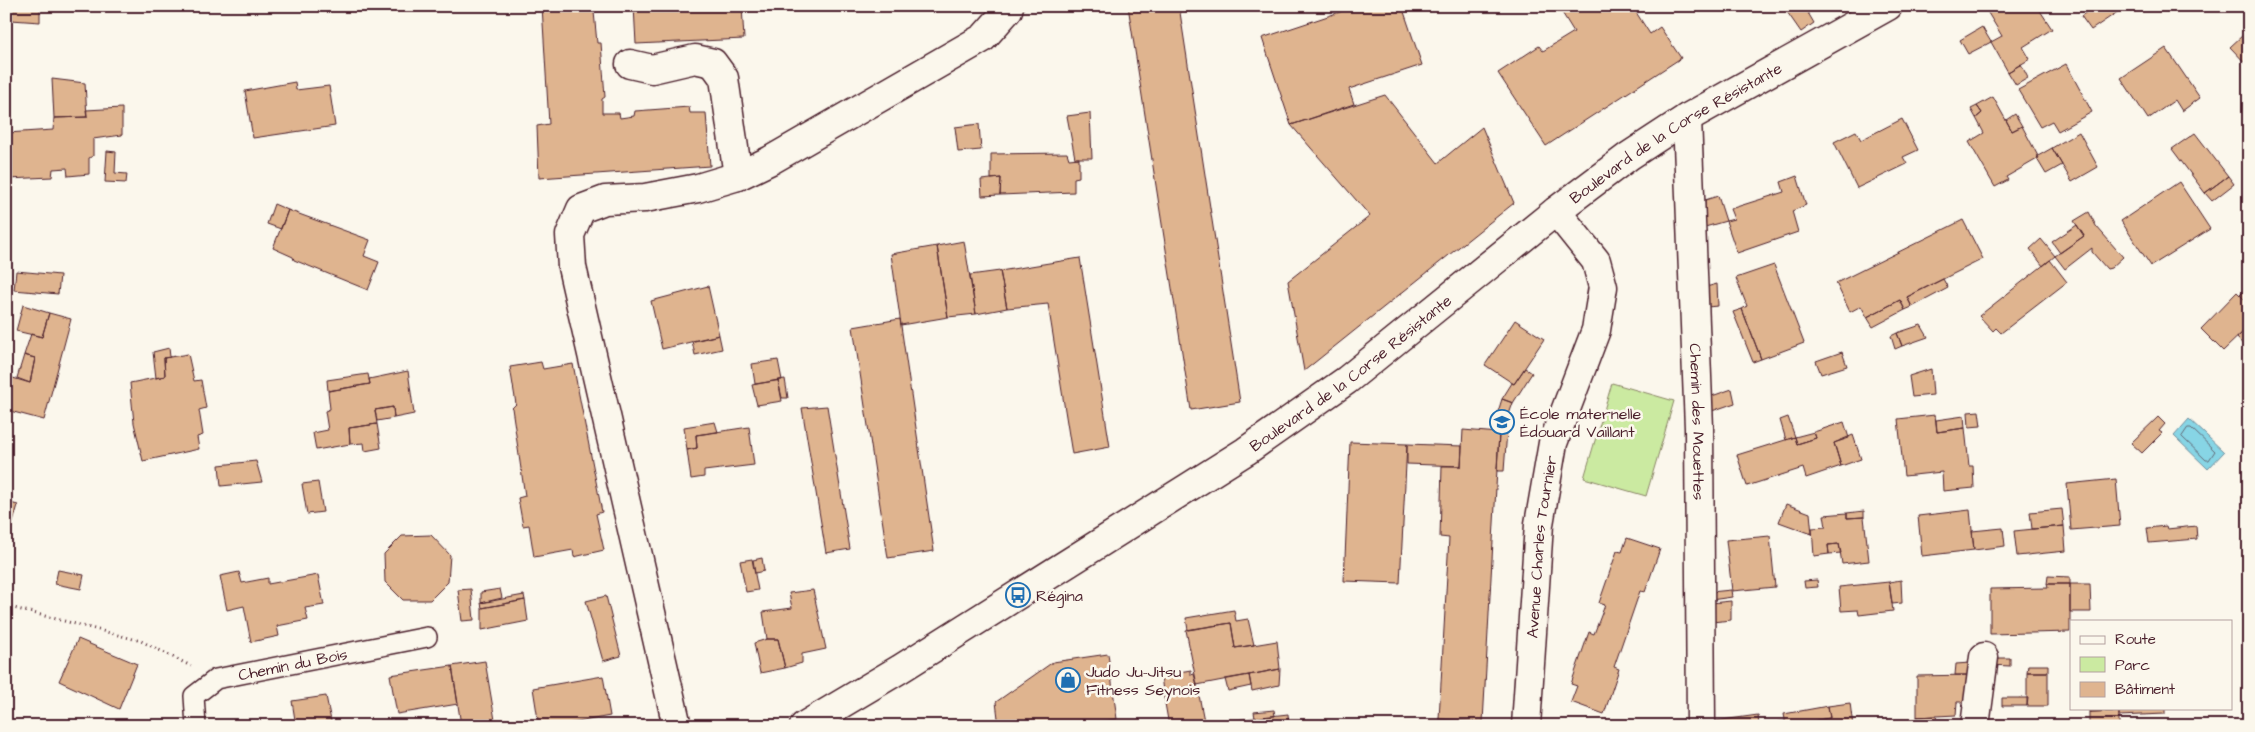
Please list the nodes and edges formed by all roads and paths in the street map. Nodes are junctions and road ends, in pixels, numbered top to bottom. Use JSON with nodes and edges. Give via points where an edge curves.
{"nodes":[{"id":1,"x":1009,"y":6,"type":"edge"},
{"id":2,"x":1888,"y":6,"type":"edge"},
{"id":3,"x":630,"y":64,"type":"dead end"},
{"id":4,"x":1687,"y":118,"type":"junction"},
{"id":5,"x":738,"y":176,"type":"junction"},
{"id":6,"x":1556,"y":211,"type":"junction"},
{"id":7,"x":6,"y":606,"type":"edge"},
{"id":8,"x":427,"y":637,"type":"dead end"},
{"id":9,"x":1984,"y":657,"type":"dead end"},
{"id":10,"x":216,"y":679,"type":"junction"},
{"id":11,"x":196,"y":726,"type":"edge"},
{"id":12,"x":677,"y":726,"type":"edge"},
{"id":13,"x":804,"y":726,"type":"edge"},
{"id":14,"x":1526,"y":726,"type":"edge"},
{"id":15,"x":1701,"y":726,"type":"edge"},
{"id":16,"x":1975,"y":726,"type":"edge"}],
"edges":[{"from":1,"to":5,"type":"street","via":[[983,38]]},
{"from":2,"to":4,"type":"street","name":"Boulevard de la Corse Résistante"},
{"from":3,"to":5,"type":"street","via":[[652,70],[696,59],[713,63],[724,78]]},
{"from":4,"to":6,"type":"street","name":"Boulevard de la Corse Résistante","via":[[1629,156]]},
{"from":4,"to":15,"type":"street","name":"Chemin des Mouettes","via":[[1699,428]]},
{"from":5,"to":12,"type":"street","via":[[646,198],[605,200],[581,209],[570,236],[572,267]]},
{"from":6,"to":13,"type":"street","name":"Boulevard de la Corse Résistante","via":[[1347,380],[1246,450]]},
{"from":6,"to":14,"type":"street","name":"Avenue Charles Tournier","via":[[1596,261],[1603,287],[1596,330],[1553,442],[1539,524]]},
{"from":7,"to":10,"type":"path","via":[[141,640]]},
{"from":8,"to":10,"type":"lane","name":"Chemin du Bois"},
{"from":9,"to":16,"type":"street"},
{"from":10,"to":11,"type":"lane","name":"Chemin du Bois","via":[[194,696]]}]}
